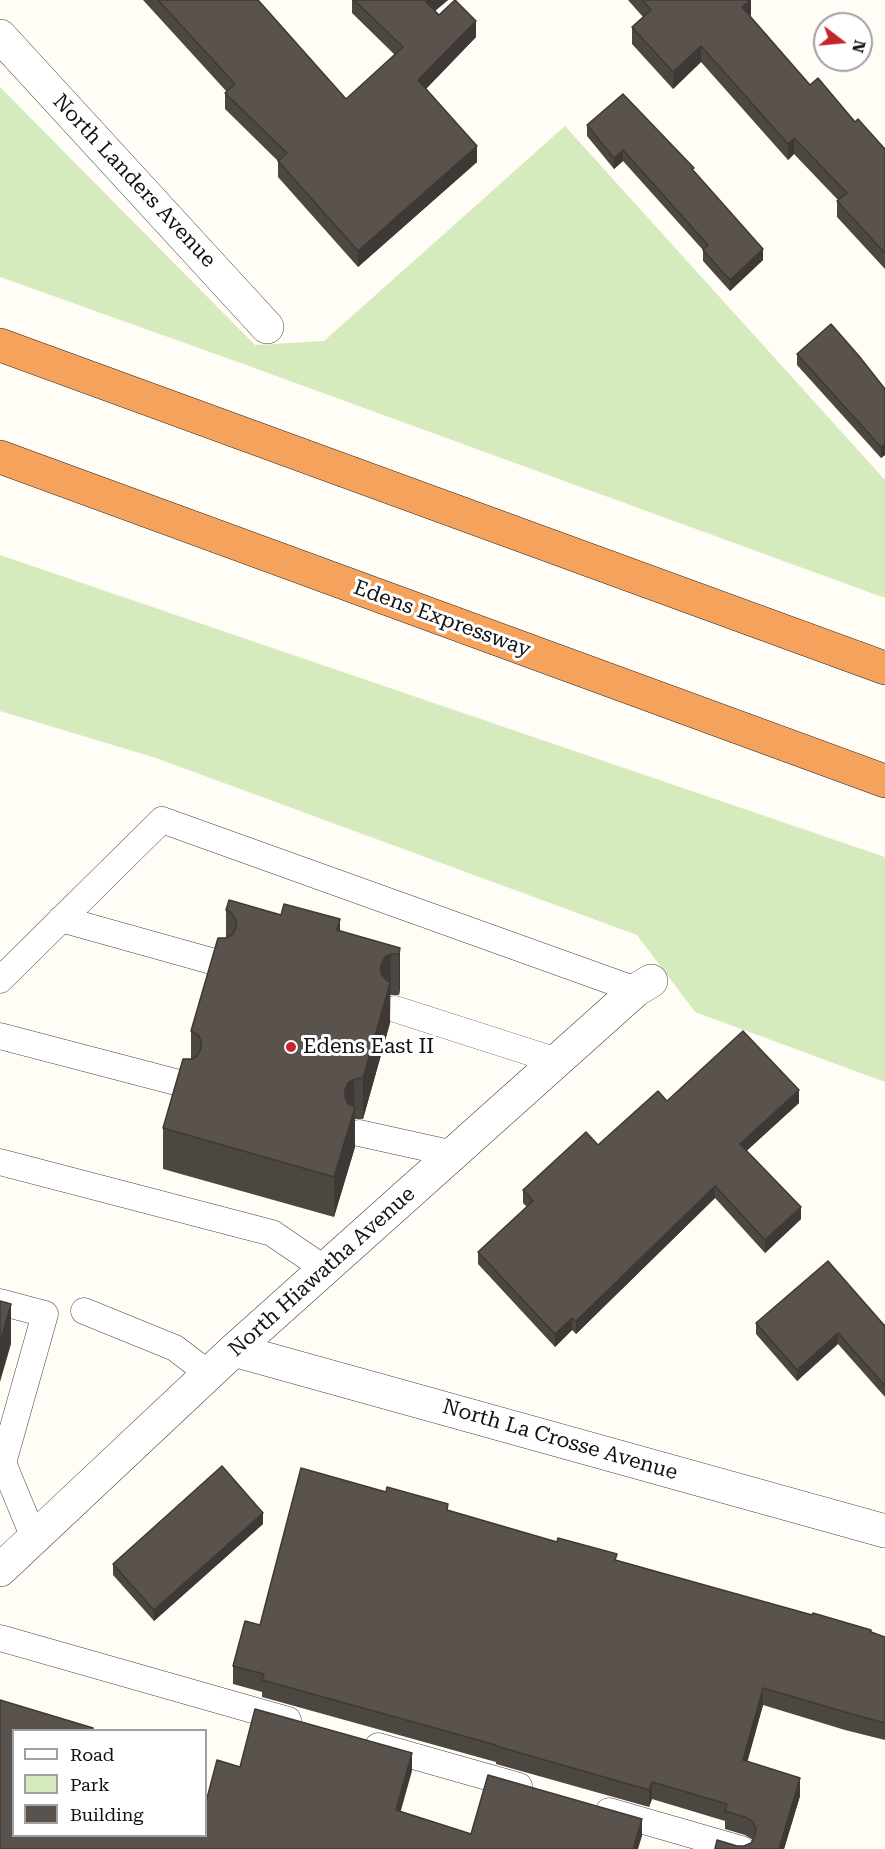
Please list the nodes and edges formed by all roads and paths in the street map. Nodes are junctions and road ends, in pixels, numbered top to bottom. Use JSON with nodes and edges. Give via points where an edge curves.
{"nodes":[{"id":1,"x":0,"y":36,"type":"edge"},
{"id":2,"x":267,"y":327,"type":"dead end"},
{"id":3,"x":0,"y":345,"type":"edge"},
{"id":4,"x":0,"y":457,"type":"edge"},
{"id":5,"x":885,"y":668,"type":"edge"},
{"id":6,"x":885,"y":781,"type":"edge"},
{"id":7,"x":61,"y":919,"type":"junction"},
{"id":8,"x":222,"y":963,"type":"edge"},
{"id":9,"x":0,"y":980,"type":"edge"},
{"id":10,"x":644,"y":985,"type":"joint"},
{"id":11,"x":395,"y":1009,"type":"dead end"},
{"id":12,"x":0,"y":1036,"type":"edge"},
{"id":13,"x":557,"y":1061,"type":"junction"},
{"id":14,"x":187,"y":1085,"type":"edge"},
{"id":15,"x":359,"y":1133,"type":"dead end"},
{"id":16,"x":454,"y":1154,"type":"junction"},
{"id":17,"x":0,"y":1162,"type":"edge"},
{"id":18,"x":325,"y":1269,"type":"junction"},
{"id":19,"x":0,"y":1302,"type":"edge"},
{"id":20,"x":84,"y":1311,"type":"dead end"},
{"id":21,"x":234,"y":1350,"type":"junction"},
{"id":22,"x":209,"y":1374,"type":"junction"},
{"id":23,"x":885,"y":1531,"type":"edge"},
{"id":24,"x":34,"y":1538,"type":"junction"},
{"id":25,"x":0,"y":1570,"type":"edge"},
{"id":26,"x":0,"y":1638,"type":"edge"},
{"id":27,"x":309,"y":1726,"type":"edge"},
{"id":28,"x":355,"y":1739,"type":"edge"},
{"id":29,"x":537,"y":1791,"type":"edge"},
{"id":30,"x":582,"y":1804,"type":"edge"},
{"id":31,"x":741,"y":1849,"type":"edge"}],
"edges":[{"from":1,"to":2,"type":"street","name":"North Landers Avenue"},
{"from":3,"to":5,"type":"highway"},
{"from":4,"to":6,"type":"highway","name":"Edens Expressway"},
{"from":7,"to":8,"type":"lane"},
{"from":7,"to":9,"type":"lane"},
{"from":7,"to":10,"type":"lane","via":[[162,820]]},
{"from":10,"to":13,"type":"street","name":"North Hiawatha Avenue"},
{"from":11,"to":13,"type":"lane"},
{"from":12,"to":14,"type":"lane"},
{"from":13,"to":16,"type":"street","name":"North Hiawatha Avenue"},
{"from":15,"to":16,"type":"lane"},
{"from":16,"to":18,"type":"street","name":"North Hiawatha Avenue"},
{"from":17,"to":18,"type":"lane","via":[[272,1233]]},
{"from":18,"to":21,"type":"street","name":"North Hiawatha Avenue"},
{"from":19,"to":24,"type":"lane","via":[[45,1314],[3,1463]]},
{"from":20,"to":22,"type":"lane","via":[[175,1348]]},
{"from":21,"to":22,"type":"street","name":"North Hiawatha Avenue"},
{"from":21,"to":23,"type":"street","name":"North La Crosse Avenue"},
{"from":22,"to":24,"type":"street","name":"North Hiawatha Avenue"},
{"from":24,"to":25,"type":"street","name":"North Hiawatha Avenue"},
{"from":26,"to":27,"type":"lane"},
{"from":28,"to":29,"type":"lane"},
{"from":30,"to":31,"type":"lane"}]}
